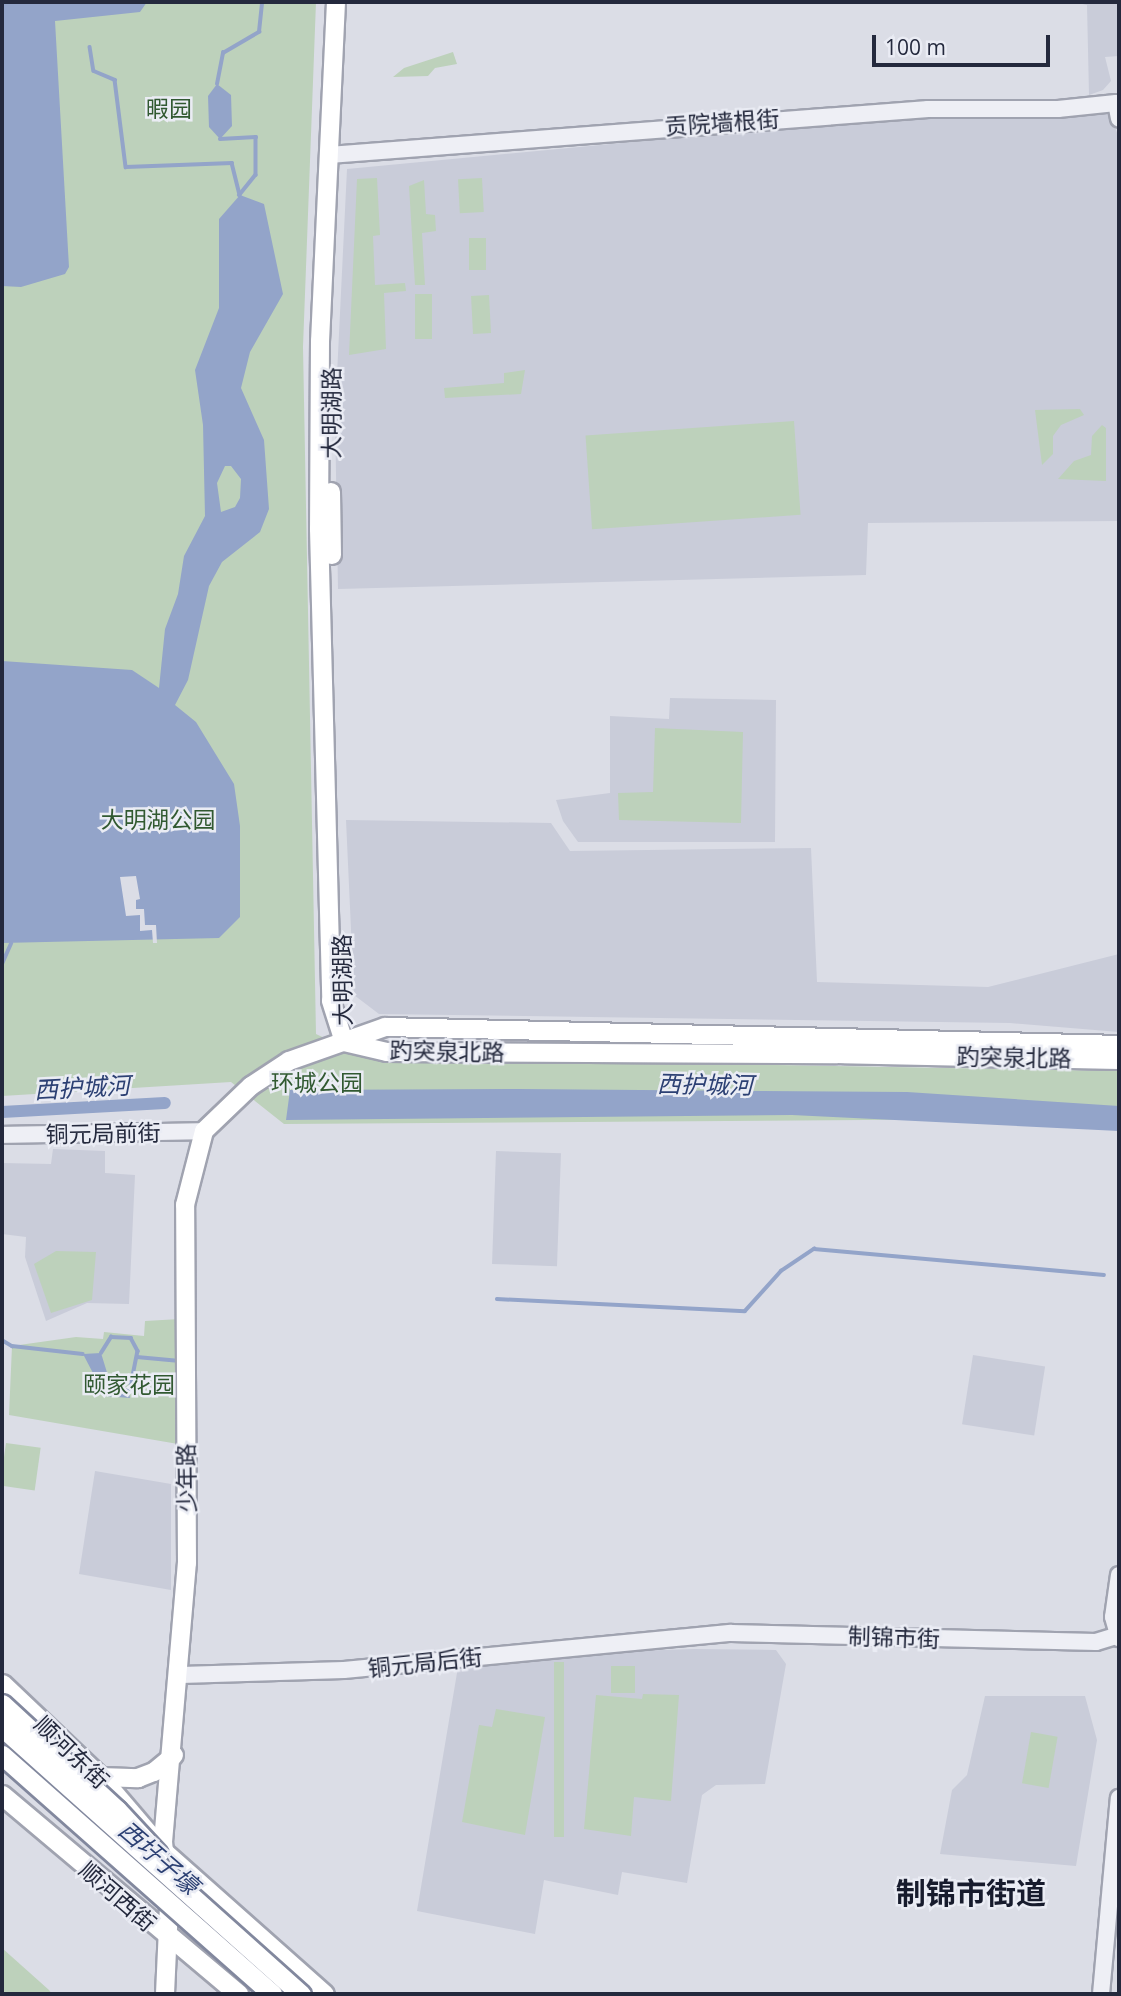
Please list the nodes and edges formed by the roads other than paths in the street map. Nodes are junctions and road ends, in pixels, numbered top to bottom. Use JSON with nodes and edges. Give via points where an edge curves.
{"nodes":[{"id":1,"x":336,"y":2,"type":"edge"},
{"id":2,"x":345,"y":2,"type":"edge"},
{"id":3,"x":1118,"y":111,"type":"edge"},
{"id":4,"x":334,"y":154,"type":"junction"},
{"id":5,"x":344,"y":1042,"type":"junction"},
{"id":6,"x":1119,"y":1045,"type":"edge"},
{"id":7,"x":1119,"y":1060,"type":"edge"},
{"id":8,"x":204,"y":1131,"type":"junction"},
{"id":9,"x":2,"y":1135,"type":"edge"},
{"id":10,"x":1119,"y":1575,"type":"edge"},
{"id":11,"x":1119,"y":1636,"type":"edge"},
{"id":12,"x":669,"y":1637,"type":"joint"},
{"id":13,"x":180,"y":1675,"type":"junction"},
{"id":14,"x":2,"y":1684,"type":"edge"},
{"id":15,"x":2,"y":1704,"type":"edge"},
{"id":16,"x":2,"y":1727,"type":"edge"},
{"id":17,"x":2,"y":1755,"type":"edge"},
{"id":18,"x":174,"y":1755,"type":"junction"},
{"id":19,"x":2,"y":1766,"type":"edge"},
{"id":20,"x":100,"y":1777,"type":"junction"},
{"id":21,"x":2,"y":1795,"type":"edge"},
{"id":22,"x":1119,"y":1798,"type":"edge"},
{"id":23,"x":164,"y":1861,"type":"junction"},
{"id":24,"x":180,"y":1905,"type":"junction"},
{"id":25,"x":168,"y":1940,"type":"junction"},
{"id":26,"x":165,"y":1994,"type":"edge"},
{"id":27,"x":238,"y":1994,"type":"edge"},
{"id":28,"x":272,"y":1994,"type":"edge"},
{"id":29,"x":302,"y":1994,"type":"edge"},
{"id":30,"x":324,"y":1994,"type":"edge"},
{"id":31,"x":1101,"y":1994,"type":"edge"}],
"edges":[{"from":1,"to":4,"type":"main road","name":"大明湖路"},
{"from":2,"to":4,"type":"main road","name":"大明湖路"},
{"from":3,"to":4,"type":"street","name":"贡院墙根街","via":[[928,109]]},
{"from":4,"to":5,"type":"main road","name":"大明湖路","via":[[330,417]]},
{"from":5,"to":6,"type":"main road","name":"趵突泉北路","via":[[385,1027]]},
{"from":5,"to":7,"type":"main road","name":"趵突泉北路","via":[[387,1052]]},
{"from":5,"to":8,"type":"main road","via":[[312,1050],[264,1076]]},
{"from":8,"to":9,"type":"street","name":"铜元局前街"},
{"from":8,"to":13,"type":"main road","name":"少年路","via":[[185,1205],[187,1563]]},
{"from":10,"to":11,"type":"street","via":[[1113,1617]]},
{"from":11,"to":12,"type":"street","name":"制锦市街","via":[[1096,1642],[731,1633]]},
{"from":12,"to":13,"type":"street","name":"铜元局后街","via":[[344,1670]]},
{"from":13,"to":18,"type":"main road","name":"少年路"},
{"from":14,"to":20,"type":"main road","name":"顺河东街"},
{"from":15,"to":24,"type":"main road","bridge":true,"via":[[144,1836]]},
{"from":16,"to":24,"type":"main road","bridge":true},
{"from":17,"to":24,"type":"main road","bridge":true},
{"from":18,"to":20,"type":"main road","via":[[154,1772],[138,1778]]},
{"from":18,"to":23,"type":"main road","name":"少年路","via":[[167,1786]]},
{"from":19,"to":24,"type":"main road","bridge":true,"via":[[108,1860]]},
{"from":20,"to":23,"type":"main road","name":"顺河东街"},
{"from":21,"to":25,"type":"main road","name":"顺河西街"},
{"from":22,"to":31,"type":"street"},
{"from":23,"to":24,"type":"main road","name":"少年路","bridge":true},
{"from":23,"to":30,"type":"main road","name":"顺河东街"},
{"from":24,"to":25,"type":"main road","name":"少年路"},
{"from":24,"to":28,"type":"main road","bridge":true},
{"from":24,"to":29,"type":"main road","bridge":true},
{"from":25,"to":26,"type":"main road","name":"少年路"},
{"from":25,"to":27,"type":"main road","name":"顺河西街"}]}
